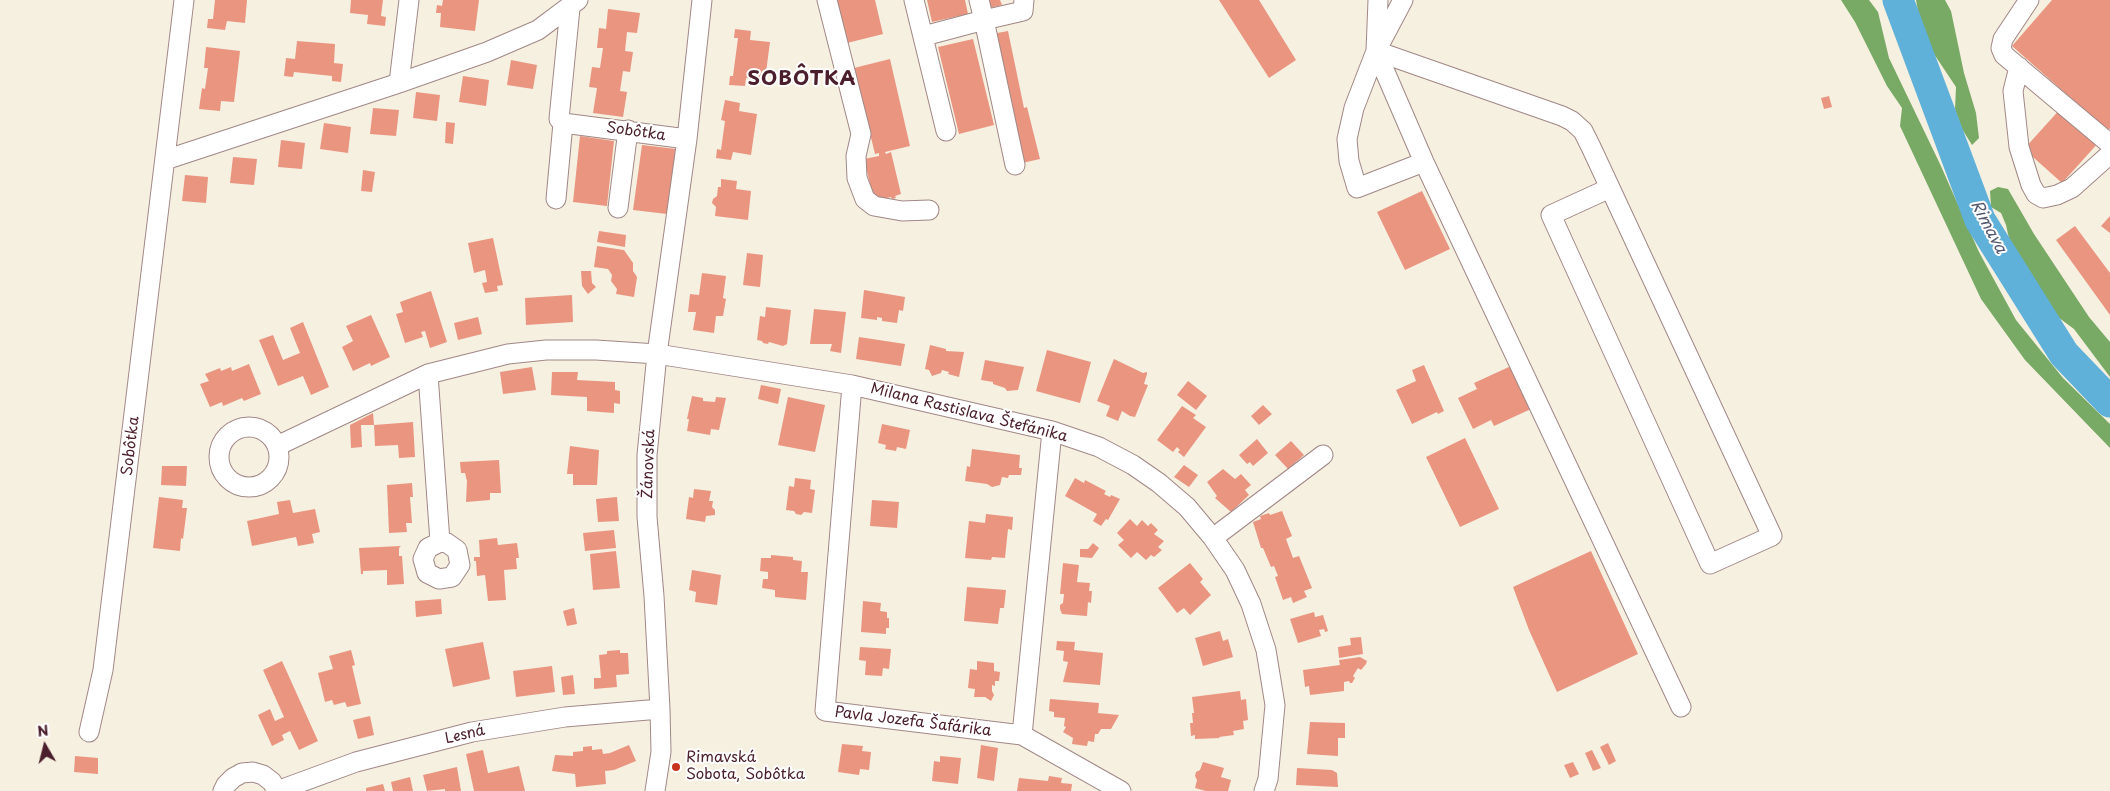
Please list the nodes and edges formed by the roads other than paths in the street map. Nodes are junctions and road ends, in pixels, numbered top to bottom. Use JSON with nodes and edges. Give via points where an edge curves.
{"nodes":[{"id":1,"x":184,"y":0,"type":"edge"},
{"id":2,"x":409,"y":0,"type":"edge"},
{"id":3,"x":702,"y":0,"type":"edge"},
{"id":4,"x":827,"y":0,"type":"edge"},
{"id":5,"x":914,"y":0,"type":"edge"},
{"id":6,"x":979,"y":0,"type":"edge"},
{"id":7,"x":1024,"y":0,"type":"edge"},
{"id":8,"x":1378,"y":0,"type":"edge"},
{"id":9,"x":1403,"y":0,"type":"edge"},
{"id":10,"x":2029,"y":0,"type":"edge"},
{"id":11,"x":574,"y":4,"type":"edge"},
{"id":12,"x":984,"y":20,"type":"junction"},
{"id":13,"x":924,"y":36,"type":"junction"},
{"id":14,"x":1376,"y":50,"type":"junction"},
{"id":15,"x":2019,"y":67,"type":"junction"},
{"id":16,"x":399,"y":83,"type":"junction"},
{"id":17,"x":563,"y":122,"type":"junction"},
{"id":18,"x":628,"y":130,"type":"junction"},
{"id":19,"x":946,"y":131,"type":"dead end"},
{"id":20,"x":687,"y":139,"type":"junction"},
{"id":21,"x":2110,"y":144,"type":"edge"},
{"id":22,"x":2110,"y":154,"type":"edge"},
{"id":23,"x":166,"y":160,"type":"junction"},
{"id":24,"x":1424,"y":162,"type":"junction"},
{"id":25,"x":1015,"y":165,"type":"dead end"},
{"id":26,"x":1610,"y":188,"type":"junction"},
{"id":27,"x":556,"y":199,"type":"dead end"},
{"id":28,"x":618,"y":208,"type":"dead end"},
{"id":29,"x":929,"y":210,"type":"dead end"},
{"id":30,"x":657,"y":354,"type":"junction"},
{"id":31,"x":428,"y":374,"type":"junction"},
{"id":32,"x":852,"y":385,"type":"junction"},
{"id":33,"x":1052,"y":431,"type":"junction"},
{"id":34,"x":277,"y":446,"type":"dead end"},
{"id":35,"x":1323,"y":455,"type":"dead end"},
{"id":36,"x":1213,"y":538,"type":"junction"},
{"id":37,"x":440,"y":542,"type":"dead end"},
{"id":38,"x":1681,"y":707,"type":"dead end"},
{"id":39,"x":660,"y":709,"type":"junction"},
{"id":40,"x":89,"y":732,"type":"dead end"},
{"id":41,"x":1022,"y":735,"type":"junction"},
{"id":42,"x":223,"y":791,"type":"edge"},
{"id":43,"x":277,"y":791,"type":"edge"},
{"id":44,"x":655,"y":791,"type":"edge"},
{"id":45,"x":1121,"y":791,"type":"edge"},
{"id":46,"x":1264,"y":791,"type":"edge"}],
"edges":[{"from":1,"to":23,"type":"street","name":"Sobôtka"},
{"from":2,"to":16,"type":"street"},
{"from":3,"to":20,"type":"street","name":"Sobôtka"},
{"from":4,"to":29,"type":"street","via":[[861,134],[856,156],[857,178],[864,198],[874,206],[902,211]]},
{"from":5,"to":13,"type":"street"},
{"from":6,"to":12,"type":"street"},
{"from":7,"to":12,"type":"street","via":[[1023,11]]},
{"from":8,"to":14,"type":"street"},
{"from":9,"to":14,"type":"street"},
{"from":10,"to":15,"type":"street","via":[[2003,39],[2001,48]]},
{"from":11,"to":16,"type":"street","via":[[538,30],[488,52]]},
{"from":11,"to":17,"type":"street","via":[[559,119]]},
{"from":12,"to":13,"type":"street"},
{"from":12,"to":25,"type":"street"},
{"from":13,"to":19,"type":"street"},
{"from":14,"to":24,"type":"street"},
{"from":14,"to":24,"type":"street","via":[[1354,108],[1348,139],[1349,161],[1357,188]]},
{"from":14,"to":26,"type":"street","via":[[1572,121],[1583,131]]},
{"from":15,"to":21,"type":"street"},
{"from":15,"to":22,"type":"street","via":[[2013,91],[2019,147],[2036,194],[2043,198],[2072,188]]},
{"from":16,"to":23,"type":"street"},
{"from":17,"to":18,"type":"street","name":"Sobôtka"},
{"from":17,"to":27,"type":"street"},
{"from":18,"to":20,"type":"street","name":"Sobôtka"},
{"from":18,"to":28,"type":"street"},
{"from":20,"to":30,"type":"street","name":"Žánovská"},
{"from":23,"to":40,"type":"street","name":"Sobôtka","via":[[103,670]]},
{"from":24,"to":38,"type":"street"},
{"from":26,"to":26,"type":"street","via":[[1772,536],[1710,564],[1551,214]]},
{"from":30,"to":31,"type":"street","name":"Milana Rastislava Štefánika","via":[[546,350],[508,354]]},
{"from":30,"to":32,"type":"street","name":"Milana Rastislava Štefánika"},
{"from":30,"to":39,"type":"street","name":"Žánovská","via":[[647,455],[647,518]]},
{"from":31,"to":34,"type":"street","name":"Milana Rastislava Štefánika"},
{"from":31,"to":37,"type":"street"},
{"from":32,"to":33,"type":"street","name":"Milana Rastislava Štefánika"},
{"from":32,"to":41,"type":"street","name":"Pavla Jozefa Šafárika","via":[[825,711]]},
{"from":33,"to":36,"type":"street","name":"Milana Rastislava Štefánika","via":[[1099,447],[1133,465],[1187,507]]},
{"from":33,"to":41,"type":"street"},
{"from":35,"to":36,"type":"street"},
{"from":36,"to":46,"type":"street","name":"Milana Rastislava Štefánika","via":[[1235,570],[1251,604],[1266,650],[1275,705]]},
{"from":39,"to":43,"type":"street","name":"Lesná","via":[[565,717],[472,732],[356,762]]},
{"from":39,"to":44,"type":"street","name":"Žánovská","via":[[661,752]]},
{"from":41,"to":45,"type":"street"},
{"from":42,"to":43,"type":"street","name":"Lesná","via":[[233,778],[253,772],[268,778]]}]}
